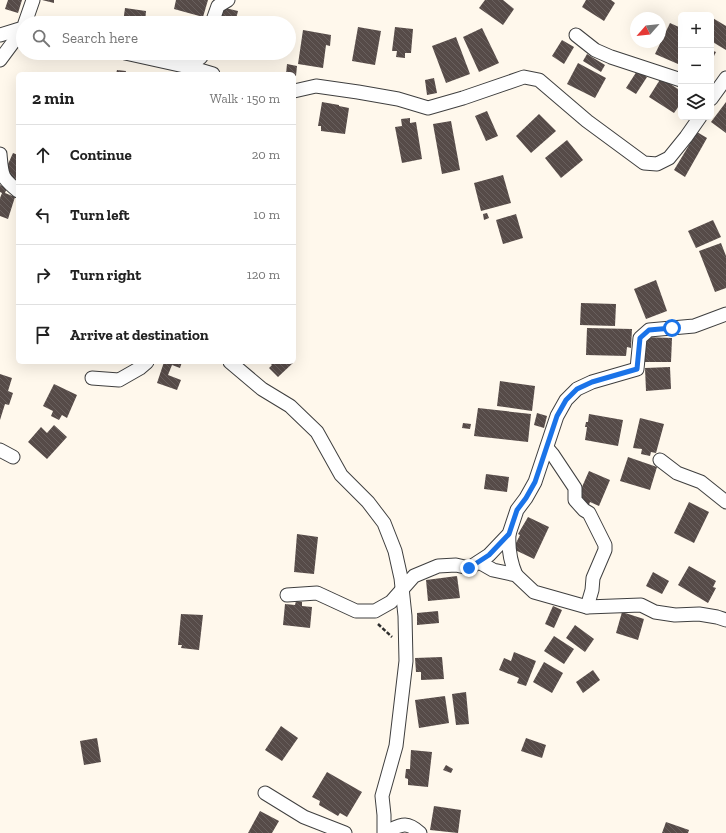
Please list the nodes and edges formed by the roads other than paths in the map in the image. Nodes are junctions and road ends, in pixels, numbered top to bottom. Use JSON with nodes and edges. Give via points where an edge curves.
{"nodes":[{"id":1,"x":33,"y":0,"type":"edge"},
{"id":2,"x":228,"y":0,"type":"edge"},
{"id":3,"x":27,"y":16,"type":"edge"},
{"id":4,"x":214,"y":16,"type":"edge"},
{"id":5,"x":16,"y":30,"type":"edge"},
{"id":6,"x":0,"y":35,"type":"edge"},
{"id":7,"x":576,"y":35,"type":"dead end"},
{"id":8,"x":16,"y":38,"type":"edge"},
{"id":9,"x":0,"y":60,"type":"edge"},
{"id":10,"x":156,"y":60,"type":"edge"},
{"id":11,"x":196,"y":60,"type":"edge"},
{"id":12,"x":188,"y":67,"type":"junction"},
{"id":13,"x":204,"y":72,"type":"edge"},
{"id":14,"x":726,"y":78,"type":"edge"},
{"id":15,"x":678,"y":79,"type":"edge"},
{"id":16,"x":296,"y":91,"type":"edge"},
{"id":17,"x":714,"y":95,"type":"edge"},
{"id":18,"x":698,"y":120,"type":"edge"},
{"id":19,"x":0,"y":154,"type":"edge"},
{"id":20,"x":16,"y":189,"type":"edge"},
{"id":21,"x":726,"y":314,"type":"edge"},
{"id":22,"x":145,"y":364,"type":"edge"},
{"id":23,"x":232,"y":364,"type":"edge"},
{"id":24,"x":92,"y":378,"type":"dead end"},
{"id":25,"x":547,"y":448,"type":"junction"},
{"id":26,"x":0,"y":450,"type":"edge"},
{"id":27,"x":13,"y":457,"type":"dead end"},
{"id":28,"x":660,"y":460,"type":"dead end"},
{"id":29,"x":726,"y":502,"type":"edge"},
{"id":30,"x":509,"y":534,"type":"junction"},
{"id":31,"x":479,"y":562,"type":"junction"},
{"id":32,"x":516,"y":575,"type":"junction"},
{"id":33,"x":402,"y":589,"type":"junction"},
{"id":34,"x":287,"y":595,"type":"dead end"},
{"id":35,"x":587,"y":607,"type":"junction"},
{"id":36,"x":726,"y":620,"type":"edge"},
{"id":37,"x":265,"y":793,"type":"dead end"},
{"id":38,"x":384,"y":832,"type":"edge"},
{"id":39,"x":345,"y":833,"type":"edge"},
{"id":40,"x":420,"y":833,"type":"edge"}],
"edges":[{"from":1,"to":3,"type":"street"},
{"from":2,"to":4,"type":"street","via":[[218,6]]},
{"from":5,"to":6,"type":"street"},
{"from":7,"to":15,"type":"street","via":[[595,50],[611,57]]},
{"from":8,"to":9,"type":"street"},
{"from":10,"to":12,"type":"street"},
{"from":11,"to":12,"type":"street"},
{"from":12,"to":13,"type":"street"},
{"from":14,"to":17,"type":"street"},
{"from":16,"to":18,"type":"street","via":[[316,86],[398,99],[428,108],[524,77],[532,78],[539,80],[587,121],[644,163],[657,164],[669,158]]},
{"from":19,"to":20,"type":"street","via":[[2,174]]},
{"from":21,"to":25,"type":"street","via":[[694,326],[649,330],[640,338],[637,369],[592,382],[577,389],[566,400],[557,416]]},
{"from":22,"to":24,"type":"street","via":[[119,380]]},
{"from":23,"to":33,"type":"street","via":[[262,389],[290,406],[317,432],[341,474],[384,523],[395,551]]},
{"from":25,"to":30,"type":"street","via":[[535,482],[517,510]]},
{"from":25,"to":35,"type":"street","via":[[575,488],[576,500],[589,513],[605,545],[606,550],[593,578]]},
{"from":26,"to":27,"type":"street"},
{"from":28,"to":29,"type":"street","via":[[677,473],[701,482]]},
{"from":30,"to":31,"type":"street"},
{"from":30,"to":32,"type":"street","via":[[510,562]]},
{"from":31,"to":32,"type":"street","via":[[493,570]]},
{"from":31,"to":33,"type":"street","via":[[469,568],[456,565],[438,566],[414,576]]},
{"from":32,"to":35,"type":"street","via":[[534,592]]},
{"from":33,"to":34,"type":"street","via":[[391,602],[375,610],[356,611],[317,593]]},
{"from":33,"to":38,"type":"street","via":[[406,661],[396,746],[382,796]]},
{"from":35,"to":36,"type":"street","via":[[641,606],[655,612],[675,615],[700,614]]},
{"from":37,"to":39,"type":"street","via":[[304,818]]},
{"from":38,"to":40,"type":"street","via":[[406,824],[413,826]]}]}
